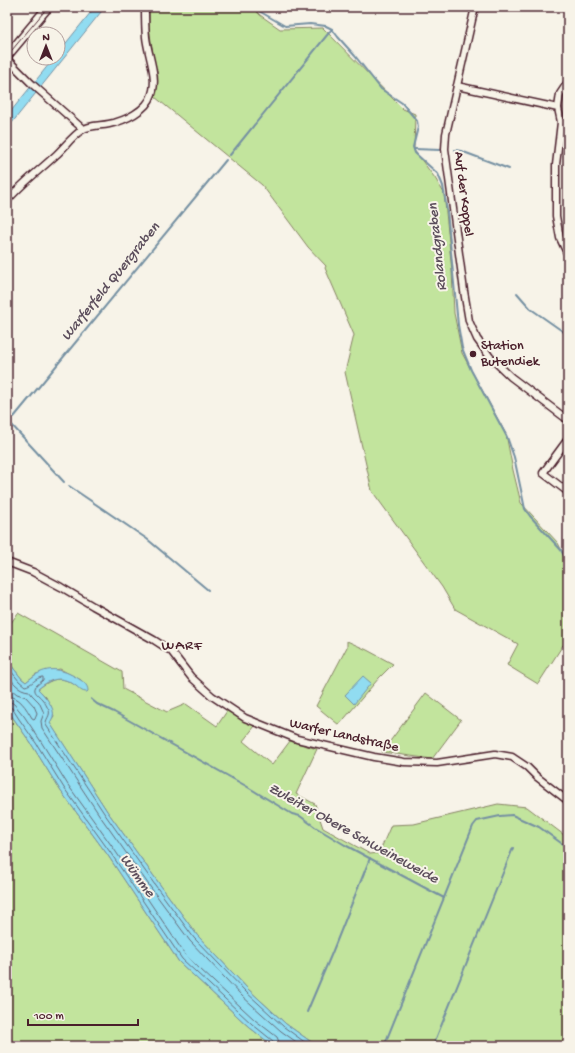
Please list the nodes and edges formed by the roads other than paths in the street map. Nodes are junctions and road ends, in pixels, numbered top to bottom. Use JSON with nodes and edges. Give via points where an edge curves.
{"nodes":[{"id":1,"x":48,"y":7,"type":"edge"},
{"id":2,"x":145,"y":7,"type":"edge"},
{"id":3,"x":475,"y":7,"type":"edge"},
{"id":4,"x":7,"y":56,"type":"edge"},
{"id":5,"x":7,"y":59,"type":"edge"},
{"id":6,"x":568,"y":82,"type":"edge"},
{"id":7,"x":457,"y":86,"type":"junction"},
{"id":8,"x":558,"y":108,"type":"junction"},
{"id":9,"x":83,"y":129,"type":"junction"},
{"id":10,"x":7,"y":201,"type":"edge"},
{"id":11,"x":568,"y":255,"type":"edge"},
{"id":12,"x":568,"y":420,"type":"edge"},
{"id":13,"x":568,"y":439,"type":"edge"},
{"id":14,"x":568,"y":492,"type":"edge"},
{"id":15,"x":7,"y":562,"type":"edge"},
{"id":16,"x":568,"y":801,"type":"edge"}],
"edges":[{"from":1,"to":4,"type":"street"},
{"from":2,"to":9,"type":"street","via":[[146,38],[154,82],[152,95],[144,107],[127,119]]},
{"from":3,"to":7,"type":"street","name":"Auf der Koppel"},
{"from":5,"to":9,"type":"street"},
{"from":6,"to":8,"type":"street","via":[[560,94]]},
{"from":7,"to":8,"type":"street"},
{"from":7,"to":12,"type":"street","name":"Auf der Koppel","via":[[445,149],[469,321],[477,339],[490,357],[511,377]]},
{"from":8,"to":11,"type":"street","via":[[562,122],[556,165],[556,216],[560,238]]},
{"from":9,"to":10,"type":"street"},
{"from":13,"to":14,"type":"street","via":[[543,473]]},
{"from":15,"to":16,"type":"street","name":"Warfer Landstraße","via":[[61,587],[171,651],[191,677],[212,696],[245,718],[297,739],[404,762],[437,763],[495,754],[512,757]]}]}
